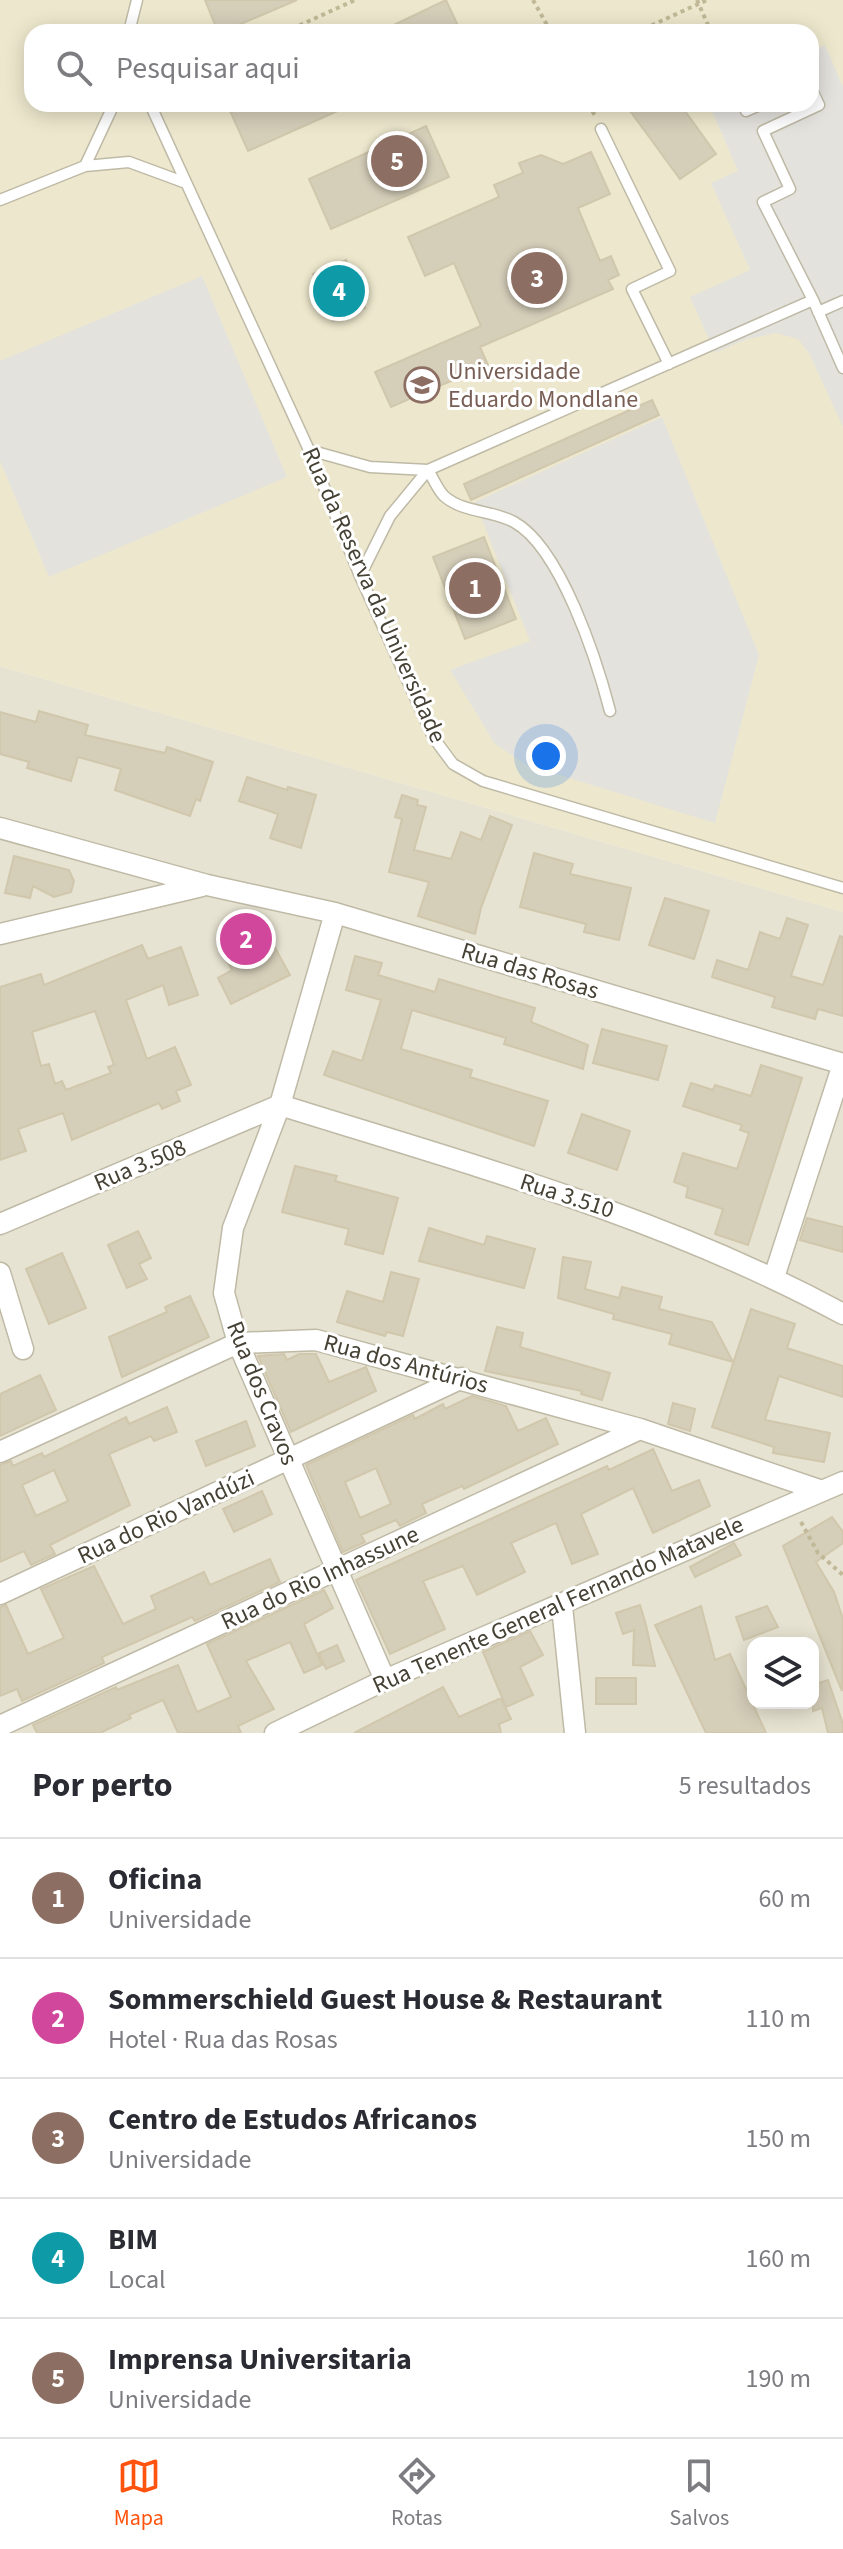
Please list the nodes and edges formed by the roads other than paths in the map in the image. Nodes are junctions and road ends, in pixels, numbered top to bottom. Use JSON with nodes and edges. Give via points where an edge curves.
{"nodes":[{"id":1,"x":137,"y":0,"type":"edge"},
{"id":2,"x":131,"y":24,"type":"edge"},
{"id":3,"x":110,"y":112,"type":"edge"},
{"id":4,"x":153,"y":112,"type":"edge"},
{"id":5,"x":804,"y":112,"type":"edge"},
{"id":6,"x":601,"y":129,"type":"dead end"},
{"id":7,"x":85,"y":166,"type":"junction"},
{"id":8,"x":186,"y":183,"type":"junction"},
{"id":9,"x":0,"y":200,"type":"edge"},
{"id":10,"x":813,"y":300,"type":"junction"},
{"id":11,"x":843,"y":301,"type":"edge"},
{"id":12,"x":818,"y":312,"type":"junction"},
{"id":13,"x":669,"y":364,"type":"junction"},
{"id":14,"x":843,"y":368,"type":"edge"},
{"id":15,"x":309,"y":450,"type":"junction"},
{"id":16,"x":428,"y":470,"type":"junction"},
{"id":17,"x":360,"y":576,"type":"junction"},
{"id":18,"x":610,"y":711,"type":"dead end"},
{"id":19,"x":0,"y":828,"type":"edge"},
{"id":20,"x":207,"y":885,"type":"junction"},
{"id":21,"x":843,"y":888,"type":"edge"},
{"id":22,"x":335,"y":913,"type":"junction"},
{"id":23,"x":0,"y":934,"type":"edge"},
{"id":24,"x":843,"y":1064,"type":"edge"},
{"id":25,"x":280,"y":1105,"type":"junction"},
{"id":26,"x":0,"y":1224,"type":"edge"},
{"id":27,"x":0,"y":1273,"type":"edge"},
{"id":28,"x":774,"y":1277,"type":"junction"},
{"id":29,"x":843,"y":1314,"type":"edge"},
{"id":30,"x":238,"y":1343,"type":"junction"},
{"id":31,"x":23,"y":1349,"type":"dead end"},
{"id":32,"x":462,"y":1378,"type":"junction"},
{"id":33,"x":640,"y":1429,"type":"junction"},
{"id":34,"x":0,"y":1452,"type":"edge"},
{"id":35,"x":288,"y":1460,"type":"junction"},
{"id":36,"x":843,"y":1482,"type":"edge"},
{"id":37,"x":819,"y":1490,"type":"junction"},
{"id":38,"x":335,"y":1571,"type":"junction"},
{"id":39,"x":0,"y":1594,"type":"edge"},
{"id":40,"x":562,"y":1606,"type":"junction"},
{"id":41,"x":385,"y":1680,"type":"junction"},
{"id":42,"x":0,"y":1726,"type":"edge"},
{"id":43,"x":275,"y":1733,"type":"edge"},
{"id":44,"x":575,"y":1733,"type":"edge"}],
"edges":[{"from":1,"to":2,"type":"lane"},
{"from":3,"to":7,"type":"lane"},
{"from":4,"to":8,"type":"lane","name":"Rua da Reserva da Universidade"},
{"from":5,"to":10,"type":"lane","via":[[763,131],[790,189],[763,202]]},
{"from":6,"to":13,"type":"lane","via":[[670,271],[632,289]]},
{"from":7,"to":8,"type":"lane","via":[[129,162]]},
{"from":7,"to":9,"type":"lane"},
{"from":8,"to":15,"type":"lane","name":"Rua da Reserva da Universidade"},
{"from":10,"to":12,"type":"lane"},
{"from":10,"to":13,"type":"lane"},
{"from":11,"to":12,"type":"lane"},
{"from":12,"to":14,"type":"lane"},
{"from":13,"to":16,"type":"lane"},
{"from":15,"to":16,"type":"lane","via":[[370,467]]},
{"from":15,"to":17,"type":"lane","name":"Rua da Reserva da Universidade"},
{"from":16,"to":17,"type":"lane","via":[[390,516]]},
{"from":16,"to":18,"type":"lane","via":[[444,496],[514,522],[536,539],[575,607]]},
{"from":17,"to":21,"type":"lane","name":"Rua da Reserva da Universidade","via":[[433,737],[453,764],[483,781]]},
{"from":19,"to":20,"type":"street","name":"Rua das Rosas"},
{"from":20,"to":22,"type":"street","name":"Rua das Rosas"},
{"from":20,"to":23,"type":"street"},
{"from":22,"to":24,"type":"street","name":"Rua das Rosas"},
{"from":22,"to":25,"type":"street","name":"Rua dos Cravos"},
{"from":24,"to":28,"type":"street","name":"Rua das Rosas"},
{"from":25,"to":26,"type":"street","name":"Rua 3.508"},
{"from":25,"to":28,"type":"street","name":"Rua 3.510","via":[[604,1206]]},
{"from":25,"to":30,"type":"street","name":"Rua dos Cravos","via":[[233,1228],[224,1293]]},
{"from":27,"to":31,"type":"street"},
{"from":28,"to":29,"type":"street","name":"Rua 3.510"},
{"from":30,"to":32,"type":"street","name":"Rua dos Antúrios","via":[[316,1340]]},
{"from":30,"to":34,"type":"street","name":"Rua dos Antúrios"},
{"from":30,"to":35,"type":"street","name":"Rua dos Cravos"},
{"from":32,"to":33,"type":"street","name":"Rua dos Antúrios"},
{"from":32,"to":35,"type":"street","name":"Rua do Rio Vandúzi"},
{"from":33,"to":37,"type":"street","name":"Rua dos Antúrios"},
{"from":33,"to":38,"type":"street","name":"Rua do Rio Inhassune"},
{"from":35,"to":38,"type":"street","name":"Rua dos Cravos"},
{"from":35,"to":39,"type":"street","name":"Rua do Rio Vandúzi"},
{"from":36,"to":37,"type":"street","name":"Rua Tenente General Fernando Matavele"},
{"from":37,"to":40,"type":"street","name":"Rua Tenente General Fernando Matavele"},
{"from":38,"to":41,"type":"street","name":"Rua dos Cravos"},
{"from":38,"to":42,"type":"street","name":"Rua do Rio Inhassune"},
{"from":40,"to":41,"type":"street","name":"Rua Tenente General Fernando Matavele"},
{"from":40,"to":44,"type":"street"},
{"from":41,"to":43,"type":"street","name":"Rua Tenente General Fernando Matavele"}]}
